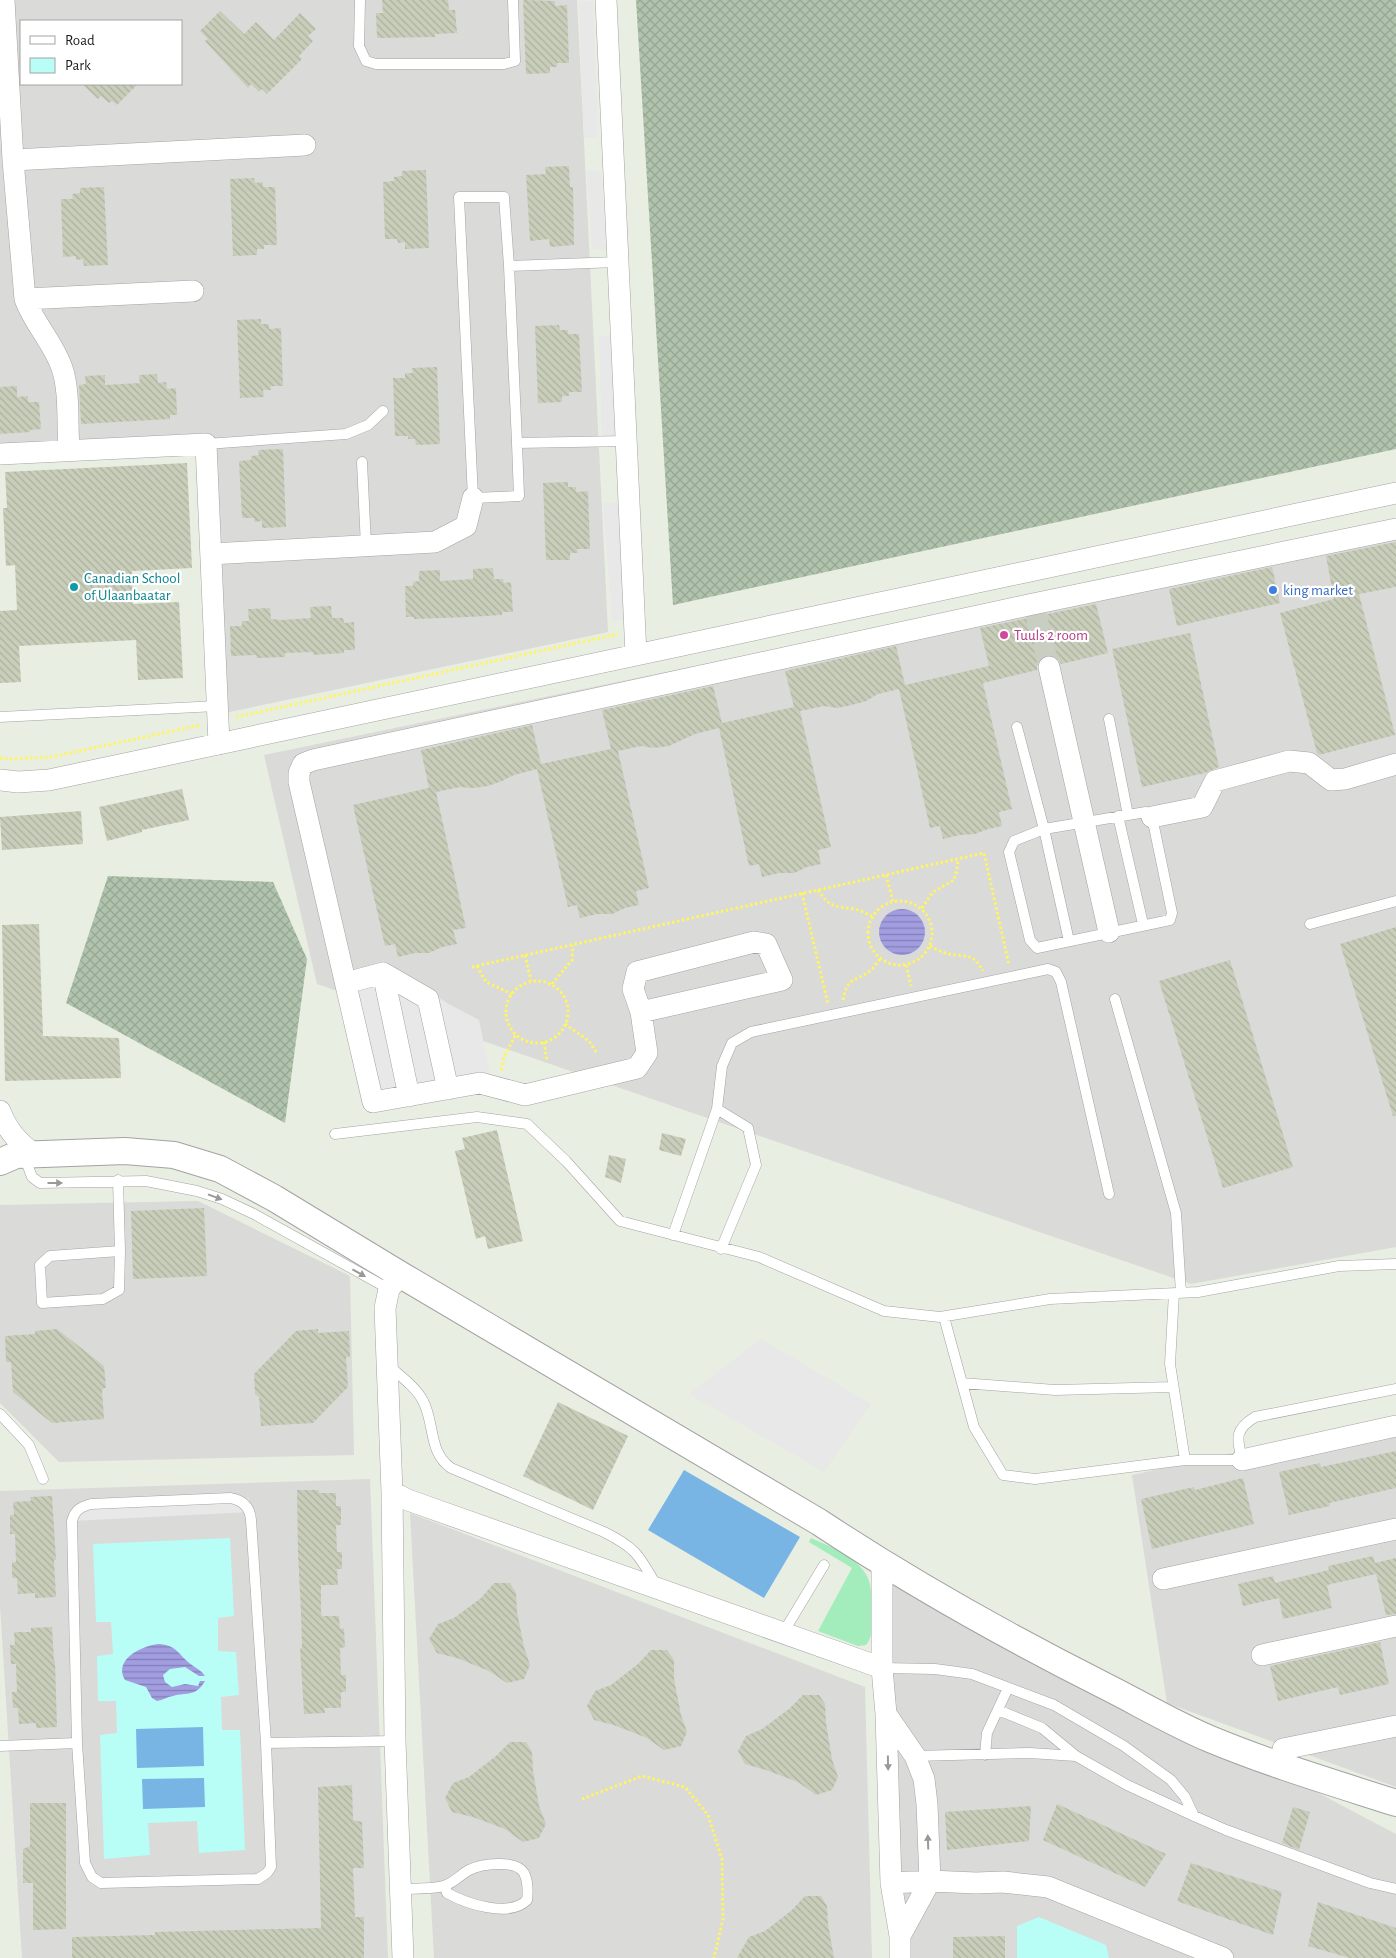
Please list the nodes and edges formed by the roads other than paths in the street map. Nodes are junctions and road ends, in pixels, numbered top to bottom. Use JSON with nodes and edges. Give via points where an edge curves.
{"nodes":[{"id":1,"x":4,"y":0,"type":"edge"},
{"id":2,"x":360,"y":0,"type":"edge"},
{"id":3,"x":513,"y":0,"type":"edge"},
{"id":4,"x":606,"y":0,"type":"edge"},
{"id":5,"x":305,"y":145,"type":"dead end"},
{"id":6,"x":13,"y":160,"type":"junction"},
{"id":7,"x":618,"y":262,"type":"junction"},
{"id":8,"x":508,"y":266,"type":"junction"},
{"id":9,"x":193,"y":291,"type":"dead end"},
{"id":10,"x":25,"y":299,"type":"junction"},
{"id":11,"x":383,"y":411,"type":"dead end"},
{"id":12,"x":627,"y":441,"type":"junction"},
{"id":13,"x":517,"y":443,"type":"junction"},
{"id":14,"x":206,"y":444,"type":"junction"},
{"id":15,"x":69,"y":450,"type":"junction"},
{"id":16,"x":0,"y":454,"type":"edge"},
{"id":17,"x":362,"y":462,"type":"dead end"},
{"id":18,"x":1396,"y":492,"type":"edge"},
{"id":19,"x":473,"y":498,"type":"junction"},
{"id":20,"x":1396,"y":529,"type":"edge"},
{"id":21,"x":366,"y":546,"type":"junction"},
{"id":22,"x":211,"y":554,"type":"junction"},
{"id":23,"x":1027,"y":571,"type":"junction"},
{"id":24,"x":1034,"y":607,"type":"junction"},
{"id":25,"x":636,"y":655,"type":"junction"},
{"id":26,"x":1049,"y":668,"type":"tunnel mouth"},
{"id":27,"x":218,"y":714,"type":"junction"},
{"id":28,"x":0,"y":717,"type":"edge"},
{"id":29,"x":1108,"y":719,"type":"dead end"},
{"id":30,"x":1017,"y":726,"type":"dead end"},
{"id":31,"x":219,"y":744,"type":"junction"},
{"id":32,"x":1396,"y":764,"type":"edge"},
{"id":33,"x":0,"y":780,"type":"edge"},
{"id":34,"x":1123,"y":815,"type":"junction"},
{"id":35,"x":1152,"y":817,"type":"junction"},
{"id":36,"x":1084,"y":821,"type":"junction"},
{"id":37,"x":1044,"y":829,"type":"junction"},
{"id":38,"x":1396,"y":901,"type":"edge"},
{"id":39,"x":1144,"y":924,"type":"junction"},
{"id":40,"x":1310,"y":924,"type":"dead end"},
{"id":41,"x":1109,"y":932,"type":"junction"},
{"id":42,"x":1069,"y":941,"type":"junction"},
{"id":43,"x":383,"y":973,"type":"junction"},
{"id":44,"x":346,"y":983,"type":"junction"},
{"id":45,"x":1115,"y":999,"type":"dead end"},
{"id":46,"x":641,"y":1012,"type":"junction"},
{"id":47,"x":448,"y":1089,"type":"junction"},
{"id":48,"x":409,"y":1096,"type":"junction"},
{"id":49,"x":717,"y":1109,"type":"junction"},
{"id":50,"x":0,"y":1111,"type":"edge"},
{"id":51,"x":335,"y":1134,"type":"dead end"},
{"id":52,"x":15,"y":1155,"type":"edge"},
{"id":53,"x":118,"y":1180,"type":"junction"},
{"id":54,"x":1109,"y":1194,"type":"dead end"},
{"id":55,"x":673,"y":1235,"type":"junction"},
{"id":56,"x":721,"y":1248,"type":"junction"},
{"id":57,"x":120,"y":1251,"type":"junction"},
{"id":58,"x":1396,"y":1264,"type":"edge"},
{"id":59,"x":395,"y":1282,"type":"junction"},
{"id":60,"x":1177,"y":1293,"type":"junction"},
{"id":61,"x":944,"y":1316,"type":"junction"},
{"id":62,"x":386,"y":1362,"type":"junction"},
{"id":63,"x":962,"y":1383,"type":"junction"},
{"id":64,"x":1173,"y":1387,"type":"junction"},
{"id":65,"x":1396,"y":1389,"type":"edge"},
{"id":66,"x":0,"y":1414,"type":"edge"},
{"id":67,"x":1396,"y":1426,"type":"edge"},
{"id":68,"x":1185,"y":1460,"type":"junction"},
{"id":69,"x":1242,"y":1460,"type":"junction"},
{"id":70,"x":43,"y":1479,"type":"dead end"},
{"id":71,"x":392,"y":1492,"type":"junction"},
{"id":72,"x":1396,"y":1529,"type":"edge"},
{"id":73,"x":882,"y":1563,"type":"junction"},
{"id":74,"x":824,"y":1565,"type":"dead end"},
{"id":75,"x":1163,"y":1579,"type":"dead end"},
{"id":76,"x":658,"y":1590,"type":"junction"},
{"id":77,"x":1396,"y":1626,"type":"edge"},
{"id":78,"x":783,"y":1634,"type":"junction"},
{"id":79,"x":1262,"y":1656,"type":"dead end"},
{"id":80,"x":882,"y":1668,"type":"junction"},
{"id":81,"x":1008,"y":1688,"type":"junction"},
{"id":82,"x":998,"y":1710,"type":"junction"},
{"id":83,"x":886,"y":1714,"type":"junction"},
{"id":84,"x":1396,"y":1726,"type":"edge"},
{"id":85,"x":395,"y":1741,"type":"junction"},
{"id":86,"x":77,"y":1743,"type":"junction"},
{"id":87,"x":266,"y":1743,"type":"junction"},
{"id":88,"x":0,"y":1746,"type":"edge"},
{"id":89,"x":1282,"y":1749,"type":"dead end"},
{"id":90,"x":985,"y":1755,"type":"junction"},
{"id":91,"x":914,"y":1756,"type":"junction"},
{"id":92,"x":1076,"y":1756,"type":"junction"},
{"id":93,"x":1396,"y":1803,"type":"edge"},
{"id":94,"x":1194,"y":1816,"type":"junction"},
{"id":95,"x":930,"y":1881,"type":"junction"},
{"id":96,"x":891,"y":1882,"type":"junction"},
{"id":97,"x":445,"y":1886,"type":"junction"},
{"id":98,"x":400,"y":1889,"type":"junction"},
{"id":99,"x":1396,"y":1889,"type":"edge"},
{"id":100,"x":900,"y":1936,"type":"junction"},
{"id":101,"x":403,"y":1958,"type":"edge"},
{"id":102,"x":900,"y":1958,"type":"edge"},
{"id":103,"x":1223,"y":1958,"type":"edge"}],
"edges":[{"from":1,"to":6,"type":"street"},
{"from":2,"to":3,"type":"lane","via":[[359,46],[366,61],[376,64],[504,64],[516,61]]},
{"from":4,"to":7,"type":"street"},
{"from":5,"to":6,"type":"street"},
{"from":6,"to":10,"type":"street"},
{"from":7,"to":8,"type":"lane"},
{"from":7,"to":12,"type":"street"},
{"from":8,"to":13,"type":"lane"},
{"from":8,"to":19,"type":"lane","via":[[504,196],[459,197]]},
{"from":9,"to":10,"type":"street"},
{"from":10,"to":15,"type":"street","via":[[62,368]]},
{"from":11,"to":14,"type":"lane","via":[[368,425],[346,434]]},
{"from":12,"to":13,"type":"lane"},
{"from":12,"to":25,"type":"street"},
{"from":13,"to":19,"type":"lane","via":[[519,496]]},
{"from":14,"to":15,"type":"street"},
{"from":14,"to":22,"type":"street"},
{"from":15,"to":16,"type":"street"},
{"from":17,"to":21,"type":"lane"},
{"from":18,"to":23,"type":"street"},
{"from":19,"to":21,"type":"street","via":[[466,526],[435,542]]},
{"from":20,"to":24,"type":"street"},
{"from":21,"to":22,"type":"street"},
{"from":22,"to":27,"type":"street"},
{"from":23,"to":24,"type":"street"},
{"from":23,"to":25,"type":"street"},
{"from":24,"to":44,"type":"street","via":[[303,764],[299,782]]},
{"from":25,"to":31,"type":"street"},
{"from":26,"to":36,"type":"street"},
{"from":27,"to":28,"type":"lane"},
{"from":27,"to":31,"type":"street"},
{"from":29,"to":34,"type":"lane"},
{"from":30,"to":37,"type":"lane"},
{"from":31,"to":33,"type":"street","via":[[49,780]]},
{"from":32,"to":35,"type":"street","via":[[1332,780],[1309,763],[1289,761],[1215,781],[1202,806]]},
{"from":34,"to":35,"type":"lane","via":[[1146,812]]},
{"from":34,"to":36,"type":"lane"},
{"from":34,"to":39,"type":"lane"},
{"from":35,"to":39,"type":"lane","via":[[1172,913],[1170,920]]},
{"from":36,"to":37,"type":"lane"},
{"from":36,"to":41,"type":"street"},
{"from":37,"to":42,"type":"lane"},
{"from":37,"to":42,"type":"lane","via":[[1014,841],[1009,852],[1030,940],[1038,948]]},
{"from":38,"to":40,"type":"lane"},
{"from":39,"to":41,"type":"lane"},
{"from":41,"to":42,"type":"lane"},
{"from":43,"to":44,"type":"street"},
{"from":43,"to":47,"type":"street","via":[[428,999]]},
{"from":43,"to":48,"type":"street"},
{"from":44,"to":48,"type":"street","via":[[373,1102]]},
{"from":45,"to":60,"type":"lane","via":[[1176,1213]]},
{"from":46,"to":46,"type":"street","via":[[763,984],[782,980],[766,944],[754,942],[637,972],[633,989]]},
{"from":46,"to":47,"type":"street","via":[[647,1053],[637,1068],[525,1095],[480,1083]]},
{"from":47,"to":48,"type":"street"},
{"from":49,"to":54,"type":"lane","via":[[722,1066],[732,1043],[751,1032],[1048,969],[1056,972],[1062,982]]},
{"from":49,"to":55,"type":"lane"},
{"from":49,"to":56,"type":"lane","via":[[748,1128],[756,1165]]},
{"from":50,"to":52,"type":"street","via":[[5,1125],[18,1142]]},
{"from":51,"to":55,"type":"lane","via":[[478,1117],[527,1124],[620,1221]]},
{"from":52,"to":53,"type":"lane","one_way":true,"via":[[40,1183]]},
{"from":52,"to":59,"type":"street","via":[[125,1151],[174,1156],[220,1169],[274,1198]]},
{"from":53,"to":57,"type":"lane"},
{"from":53,"to":59,"type":"lane","one_way":true,"via":[[167,1184],[222,1199]]},
{"from":55,"to":56,"type":"lane"},
{"from":56,"to":61,"type":"lane","via":[[759,1257],[884,1311]]},
{"from":57,"to":57,"type":"lane","via":[[50,1256],[40,1264],[42,1302],[103,1299],[119,1290]]},
{"from":58,"to":60,"type":"lane","via":[[1339,1266]]},
{"from":59,"to":62,"type":"street","via":[[385,1308]]},
{"from":59,"to":73,"type":"street","via":[[819,1522]]},
{"from":60,"to":61,"type":"lane","via":[[1050,1298]]},
{"from":60,"to":64,"type":"lane","via":[[1170,1364]]},
{"from":61,"to":63,"type":"lane"},
{"from":62,"to":71,"type":"street"},
{"from":62,"to":76,"type":"lane","via":[[424,1402],[443,1462],[623,1542],[643,1562]]},
{"from":63,"to":64,"type":"lane","via":[[1055,1390]]},
{"from":63,"to":68,"type":"lane","via":[[974,1427],[1003,1475],[1035,1479]]},
{"from":64,"to":68,"type":"lane"},
{"from":65,"to":69,"type":"lane","via":[[1256,1417],[1239,1431]]},
{"from":66,"to":70,"type":"lane","via":[[29,1445]]},
{"from":67,"to":69,"type":"street"},
{"from":68,"to":69,"type":"lane"},
{"from":71,"to":76,"type":"street"},
{"from":71,"to":85,"type":"street"},
{"from":72,"to":75,"type":"street"},
{"from":73,"to":80,"type":"street"},
{"from":73,"to":93,"type":"street","via":[[1041,1654],[1209,1739]]},
{"from":74,"to":78,"type":"lane"},
{"from":76,"to":78,"type":"street"},
{"from":77,"to":79,"type":"street"},
{"from":78,"to":80,"type":"street"},
{"from":80,"to":81,"type":"lane","via":[[936,1669],[972,1674]]},
{"from":80,"to":83,"type":"street"},
{"from":81,"to":82,"type":"lane"},
{"from":81,"to":94,"type":"lane","via":[[1054,1705],[1124,1746],[1170,1780],[1185,1796]]},
{"from":82,"to":90,"type":"lane","via":[[987,1733]]},
{"from":82,"to":92,"type":"lane","via":[[1042,1728]]},
{"from":83,"to":91,"type":"street"},
{"from":83,"to":96,"type":"street","one_way":true},
{"from":84,"to":89,"type":"street"},
{"from":85,"to":87,"type":"lane"},
{"from":85,"to":98,"type":"street"},
{"from":86,"to":87,"type":"lane","via":[[85,1863],[92,1877],[107,1884],[265,1876],[271,1863]]},
{"from":86,"to":87,"type":"lane","via":[[74,1514],[80,1507],[91,1504],[230,1498],[244,1503],[250,1512]]},
{"from":86,"to":88,"type":"lane"},
{"from":90,"to":91,"type":"lane"},
{"from":90,"to":92,"type":"lane"},
{"from":95,"to":91,"type":"street","one_way":true,"via":[[924,1779]]},
{"from":92,"to":94,"type":"lane","via":[[1127,1785]]},
{"from":94,"to":99,"type":"lane","via":[[1370,1883]]},
{"from":95,"to":96,"type":"street"},
{"from":95,"to":100,"type":"street"},
{"from":95,"to":103,"type":"street","via":[[1003,1882],[1048,1887]]},
{"from":96,"to":100,"type":"street"},
{"from":97,"to":97,"type":"lane","via":[[470,1870],[487,1864],[518,1867],[524,1873],[527,1900],[512,1909],[483,1906],[460,1900],[447,1893]]},
{"from":97,"to":98,"type":"lane"},
{"from":98,"to":101,"type":"street"},
{"from":100,"to":102,"type":"street"}]}
